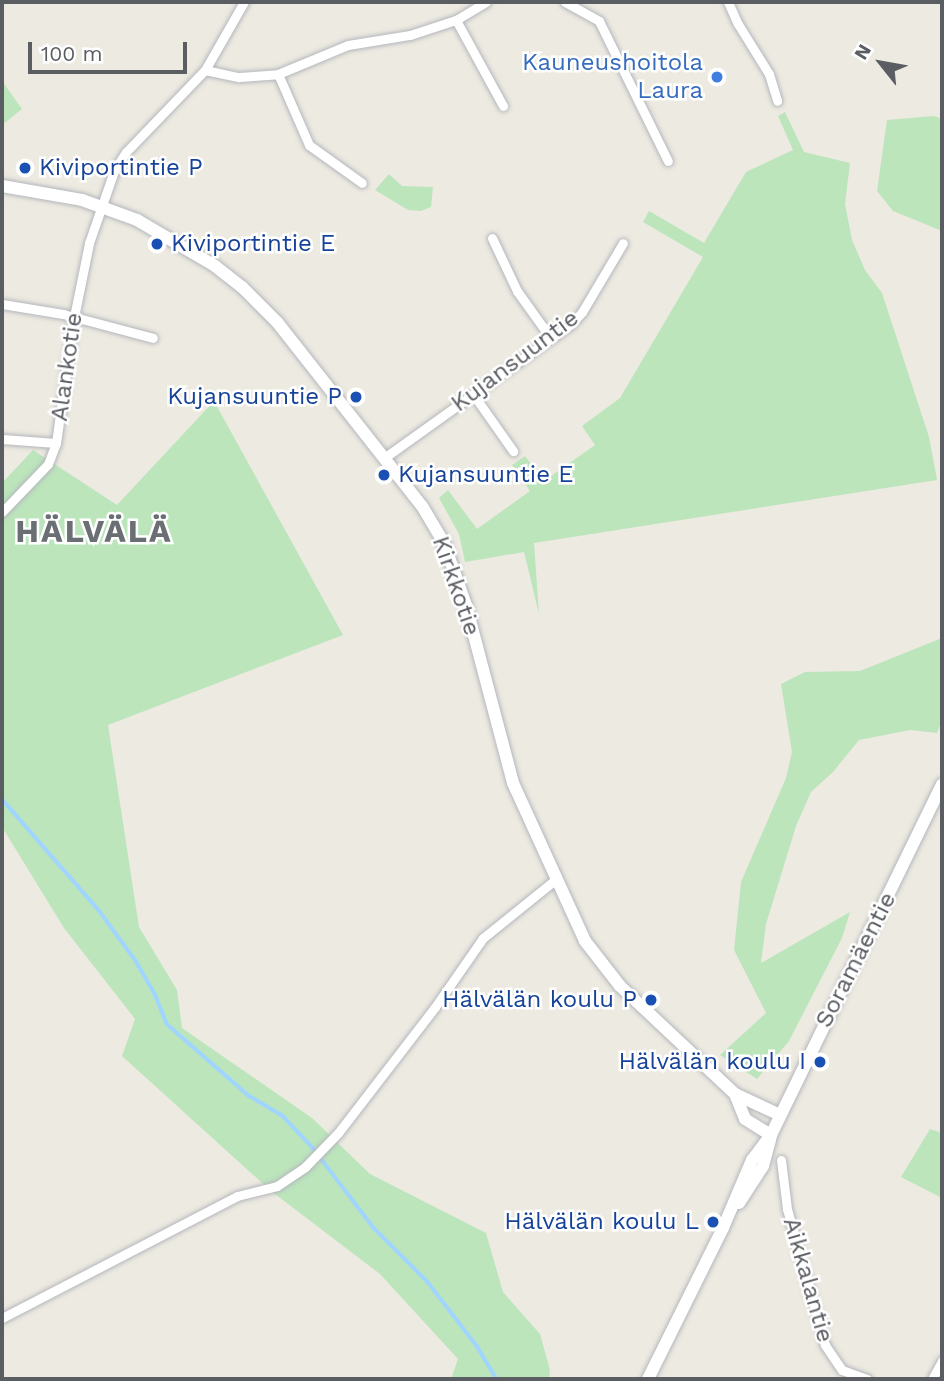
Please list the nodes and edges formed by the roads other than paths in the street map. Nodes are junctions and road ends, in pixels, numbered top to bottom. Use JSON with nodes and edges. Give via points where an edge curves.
{"nodes":[{"id":1,"x":244,"y":2,"type":"edge"},
{"id":2,"x":486,"y":2,"type":"edge"},
{"id":3,"x":565,"y":2,"type":"edge"},
{"id":4,"x":729,"y":2,"type":"edge"},
{"id":5,"x":456,"y":20,"type":"junction"},
{"id":6,"x":205,"y":70,"type":"junction"},
{"id":7,"x":278,"y":74,"type":"junction"},
{"id":8,"x":777,"y":101,"type":"dead end"},
{"id":9,"x":503,"y":106,"type":"dead end"},
{"id":10,"x":668,"y":161,"type":"dead end"},
{"id":11,"x":362,"y":183,"type":"dead end"},
{"id":12,"x":2,"y":186,"type":"edge"},
{"id":13,"x":101,"y":206,"type":"junction"},
{"id":14,"x":492,"y":239,"type":"dead end"},
{"id":15,"x":623,"y":243,"type":"dead end"},
{"id":16,"x":2,"y":303,"type":"edge"},
{"id":17,"x":74,"y":317,"type":"junction"},
{"id":18,"x":550,"y":337,"type":"junction"},
{"id":19,"x":153,"y":338,"type":"dead end"},
{"id":20,"x":472,"y":394,"type":"junction"},
{"id":21,"x":2,"y":439,"type":"edge"},
{"id":22,"x":56,"y":443,"type":"junction"},
{"id":23,"x":513,"y":451,"type":"dead end"},
{"id":24,"x":384,"y":458,"type":"junction"},
{"id":25,"x":2,"y":512,"type":"edge"},
{"id":26,"x":942,"y":785,"type":"edge"},
{"id":27,"x":555,"y":880,"type":"junction"},
{"id":28,"x":734,"y":1094,"type":"junction"},
{"id":29,"x":780,"y":1115,"type":"junction"},
{"id":30,"x":771,"y":1135,"type":"junction"},
{"id":31,"x":781,"y":1160,"type":"dead end"},
{"id":32,"x":2,"y":1318,"type":"edge"},
{"id":33,"x":942,"y":1361,"type":"edge"},
{"id":34,"x":649,"y":1379,"type":"edge"},
{"id":35,"x":867,"y":1379,"type":"edge"},
{"id":36,"x":932,"y":1379,"type":"edge"}],
"edges":[{"from":1,"to":6,"type":"street","name":"Alankotie"},
{"from":2,"to":5,"type":"street"},
{"from":3,"to":10,"type":"street","via":[[599,21]]},
{"from":4,"to":8,"type":"street","via":[[769,74]]},
{"from":5,"to":7,"type":"street","via":[[410,35],[348,45]]},
{"from":5,"to":9,"type":"street"},
{"from":6,"to":7,"type":"street","via":[[239,77]]},
{"from":6,"to":13,"type":"street","name":"Alankotie","via":[[126,152]]},
{"from":7,"to":11,"type":"street","via":[[309,145]]},
{"from":12,"to":13,"type":"street","name":"Kirkkotie"},
{"from":13,"to":17,"type":"street","name":"Alankotie"},
{"from":13,"to":24,"type":"street","name":"Kirkkotie","via":[[182,244],[242,287],[277,321]]},
{"from":14,"to":18,"type":"street","via":[[517,291]]},
{"from":15,"to":18,"type":"street","name":"Kujansuuntie","via":[[582,312]]},
{"from":16,"to":17,"type":"street"},
{"from":17,"to":19,"type":"street"},
{"from":17,"to":22,"type":"street","name":"Alankotie"},
{"from":18,"to":20,"type":"street","name":"Kujansuuntie"},
{"from":20,"to":23,"type":"street"},
{"from":20,"to":24,"type":"street","name":"Kujansuuntie"},
{"from":21,"to":22,"type":"street"},
{"from":22,"to":25,"type":"street","name":"Alankotie","via":[[48,464]]},
{"from":24,"to":27,"type":"street","name":"Kirkkotie","via":[[422,506],[444,544],[466,605],[513,783]]},
{"from":26,"to":29,"type":"street","name":"Soramäentie"},
{"from":27,"to":28,"type":"street","name":"Kirkkotie","via":[[600,964]]},
{"from":27,"to":32,"type":"street","via":[[484,938],[338,1133],[305,1167],[277,1186],[237,1196]]},
{"from":28,"to":29,"type":"street","name":"Kirkkotie"},
{"from":28,"to":30,"type":"street","name":"Kirkkotie","via":[[745,1119]]},
{"from":29,"to":30,"type":"street","name":"Soramäentie"},
{"from":30,"to":34,"type":"street","name":"Soramäentie","via":[[752,1160]]},
{"from":31,"to":35,"type":"street","name":"Aikkalantie","via":[[787,1209],[825,1345],[842,1370]]},
{"from":33,"to":36,"type":"street"}]}
